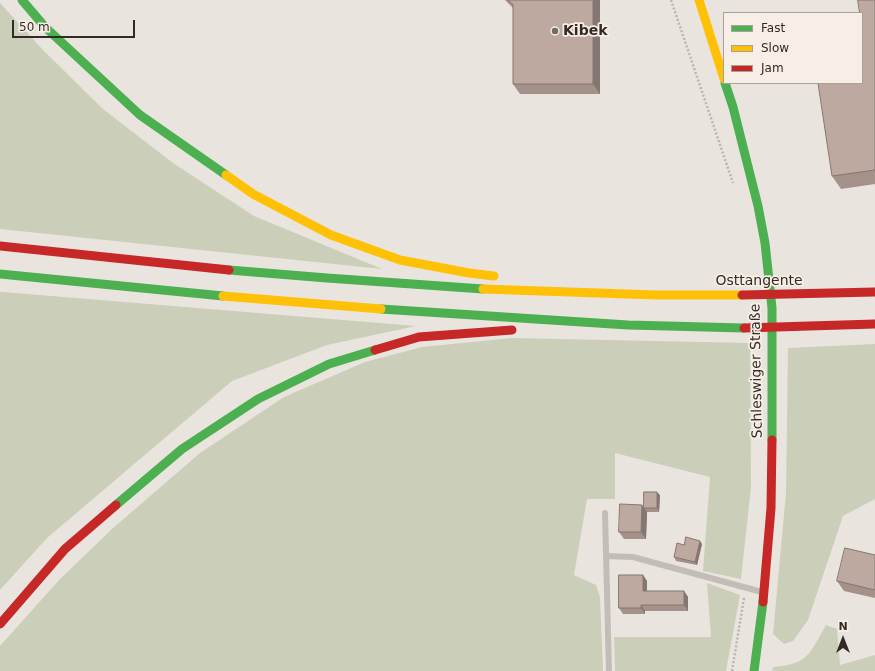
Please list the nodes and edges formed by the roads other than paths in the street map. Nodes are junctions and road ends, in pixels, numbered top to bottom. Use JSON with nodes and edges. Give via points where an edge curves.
{"nodes":[{"id":1,"x":22,"y":0,"type":"edge"},
{"id":2,"x":699,"y":0,"type":"edge"},
{"id":3,"x":723,"y":76,"type":"edge"},
{"id":4,"x":725,"y":84,"type":"edge"},
{"id":5,"x":0,"y":246,"type":"edge"},
{"id":6,"x":0,"y":274,"type":"edge"},
{"id":7,"x":500,"y":277,"type":"dead end"},
{"id":8,"x":540,"y":282,"type":"dead end"},
{"id":9,"x":875,"y":292,"type":"edge"},
{"id":10,"x":642,"y":295,"type":"junction"},
{"id":11,"x":875,"y":324,"type":"edge"},
{"id":12,"x":646,"y":326,"type":"junction"},
{"id":13,"x":544,"y":329,"type":"dead end"},
{"id":14,"x":521,"y":330,"type":"dead end"},
{"id":15,"x":605,"y":513,"type":"dead end"},
{"id":16,"x":606,"y":556,"type":"junction"},
{"id":17,"x":764,"y":592,"type":"junction"},
{"id":18,"x":0,"y":624,"type":"edge"},
{"id":19,"x":609,"y":671,"type":"edge"},
{"id":20,"x":754,"y":671,"type":"edge"}],
"edges":[{"from":1,"to":7,"type":"main road","via":[[45,27],[140,115],[253,194],[331,235],[400,260]]},
{"from":2,"to":3,"type":"main road"},
{"from":4,"to":17,"type":"main road","name":"Schleswiger Straße","via":[[758,206],[772,308],[771,508]]},
{"from":5,"to":10,"type":"main road","via":[[287,276],[444,287]]},
{"from":6,"to":12,"type":"main road","via":[[285,302]]},
{"from":8,"to":10,"type":"main road"},
{"from":9,"to":10,"type":"main road","name":"Osttangente","via":[[801,295]]},
{"from":11,"to":12,"type":"main road","via":[[738,328]]},
{"from":12,"to":13,"type":"main road"},
{"from":14,"to":18,"type":"main road","via":[[419,337],[329,364],[258,399],[182,449],[65,549]]},
{"from":15,"to":16,"type":"lane"},
{"from":16,"to":17,"type":"lane","via":[[633,557]]},
{"from":16,"to":19,"type":"lane"},
{"from":17,"to":20,"type":"main road","name":"Schleswiger Straße"}]}
